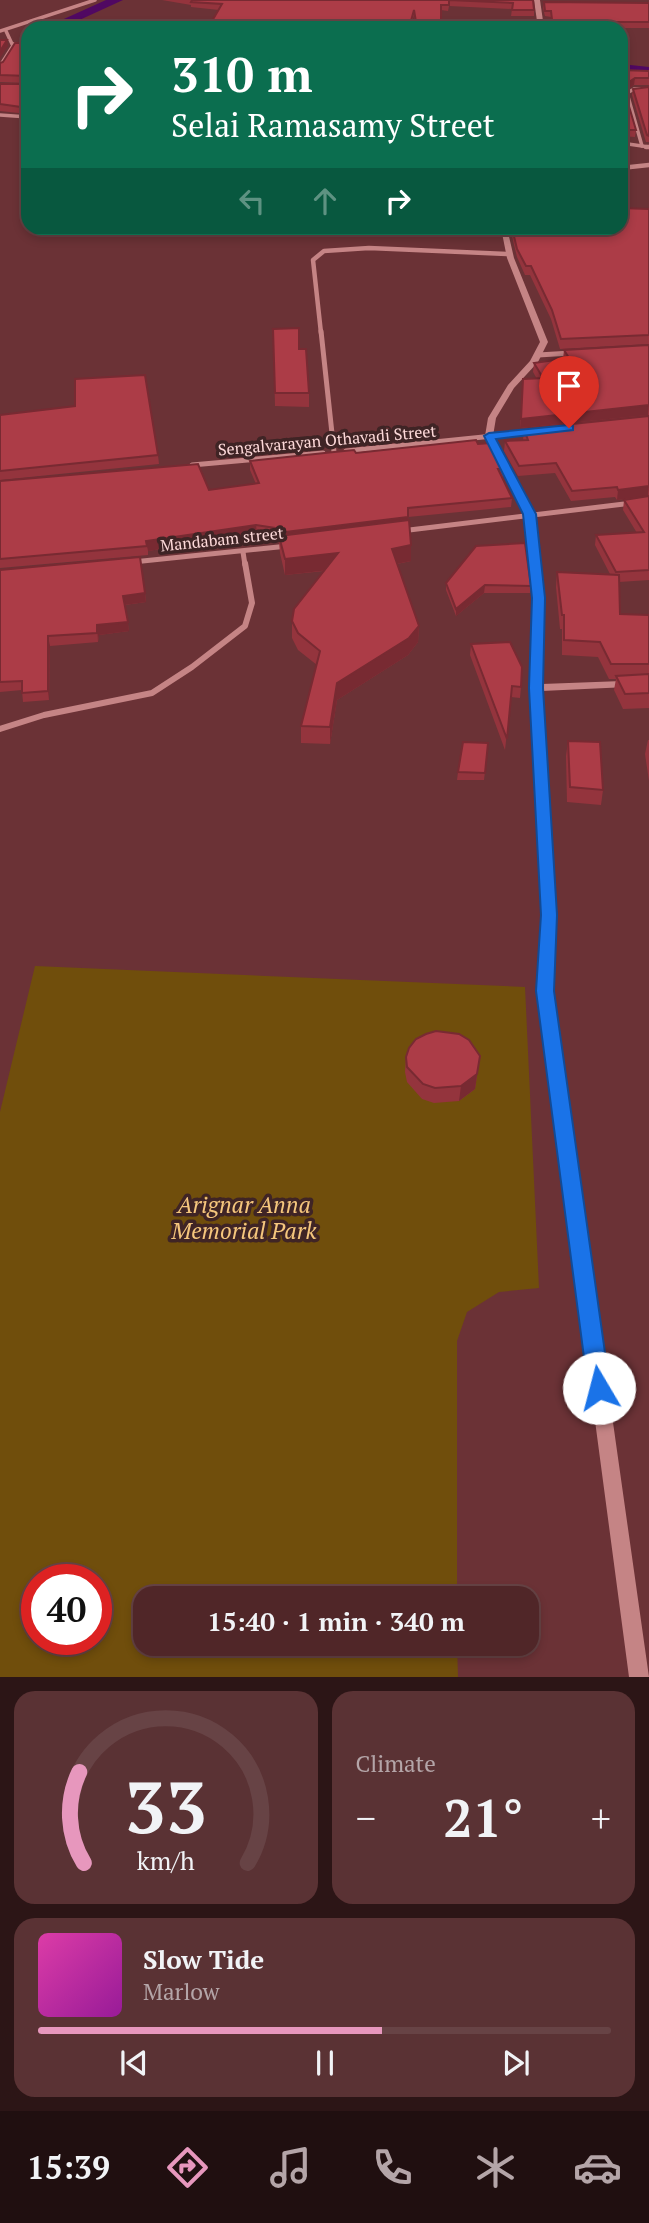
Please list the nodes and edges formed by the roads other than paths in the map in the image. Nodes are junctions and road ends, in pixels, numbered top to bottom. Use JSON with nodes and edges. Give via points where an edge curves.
{"nodes":[{"id":1,"x":95,"y":0,"type":"edge"},
{"id":2,"x":537,"y":1,"type":"edge"},
{"id":3,"x":552,"y":3,"type":"edge"},
{"id":4,"x":35,"y":21,"type":"edge"},
{"id":5,"x":540,"y":21,"type":"edge"},
{"id":6,"x":21,"y":26,"type":"edge"},
{"id":7,"x":0,"y":31,"type":"edge"},
{"id":8,"x":6,"y":31,"type":"junction"},
{"id":9,"x":14,"y":44,"type":"junction"},
{"id":10,"x":21,"y":45,"type":"edge"},
{"id":11,"x":0,"y":66,"type":"edge"},
{"id":12,"x":649,"y":89,"type":"edge"},
{"id":13,"x":628,"y":92,"type":"edge"},
{"id":14,"x":628,"y":97,"type":"edge"},
{"id":15,"x":0,"y":115,"type":"edge"},
{"id":16,"x":21,"y":116,"type":"edge"},
{"id":17,"x":628,"y":144,"type":"edge"},
{"id":18,"x":642,"y":146,"type":"junction"},
{"id":19,"x":649,"y":147,"type":"edge"},
{"id":20,"x":649,"y":165,"type":"edge"},
{"id":21,"x":628,"y":167,"type":"edge"},
{"id":22,"x":504,"y":235,"type":"edge"},
{"id":23,"x":507,"y":254,"type":"junction"},
{"id":24,"x":579,"y":353,"type":"edge"},
{"id":25,"x":537,"y":355,"type":"junction"},
{"id":26,"x":542,"y":431,"type":"edge"},
{"id":27,"x":489,"y":436,"type":"junction"},
{"id":28,"x":334,"y":452,"type":"junction"},
{"id":29,"x":179,"y":467,"type":"edge"},
{"id":30,"x":649,"y":501,"type":"edge"},
{"id":31,"x":530,"y":514,"type":"junction"},
{"id":32,"x":393,"y":532,"type":"edge"},
{"id":33,"x":297,"y":545,"type":"edge"},
{"id":34,"x":243,"y":552,"type":"junction"},
{"id":35,"x":121,"y":563,"type":"edge"},
{"id":36,"x":649,"y":682,"type":"edge"},
{"id":37,"x":536,"y":688,"type":"junction"},
{"id":38,"x":0,"y":729,"type":"edge"},
{"id":39,"x":639,"y":1677,"type":"edge"}],
"edges":[{"from":1,"to":4,"type":"street"},
{"from":2,"to":3,"type":"street"},
{"from":2,"to":5,"type":"street"},
{"from":6,"to":8,"type":"street"},
{"from":7,"to":8,"type":"street"},
{"from":8,"to":9,"type":"street"},
{"from":9,"to":10,"type":"street"},
{"from":9,"to":11,"type":"street"},
{"from":12,"to":13,"type":"street"},
{"from":14,"to":18,"type":"street"},
{"from":15,"to":16,"type":"street"},
{"from":17,"to":18,"type":"street"},
{"from":18,"to":19,"type":"street"},
{"from":20,"to":21,"type":"street"},
{"from":22,"to":23,"type":"street"},
{"from":23,"to":25,"type":"street","via":[[544,342]]},
{"from":23,"to":28,"type":"street","via":[[369,248],[324,251],[313,260]]},
{"from":24,"to":25,"type":"street"},
{"from":25,"to":27,"type":"street","via":[[492,418]]},
{"from":26,"to":27,"type":"street","name":"Sengalvarayan Othavadi Street"},
{"from":27,"to":28,"type":"street","name":"Sengalvarayan Othavadi Street"},
{"from":27,"to":31,"type":"street"},
{"from":28,"to":29,"type":"street","name":"Sengalvarayan Othavadi Street"},
{"from":30,"to":31,"type":"street"},
{"from":31,"to":32,"type":"street"},
{"from":31,"to":37,"type":"street","via":[[538,598]]},
{"from":33,"to":34,"type":"street","name":"Mandabam street"},
{"from":34,"to":35,"type":"street","name":"Mandabam street"},
{"from":34,"to":38,"type":"street","via":[[252,603],[245,626],[192,667],[152,693]]},
{"from":36,"to":37,"type":"street"},
{"from":37,"to":39,"type":"street","via":[[549,915],[545,991]]}]}
